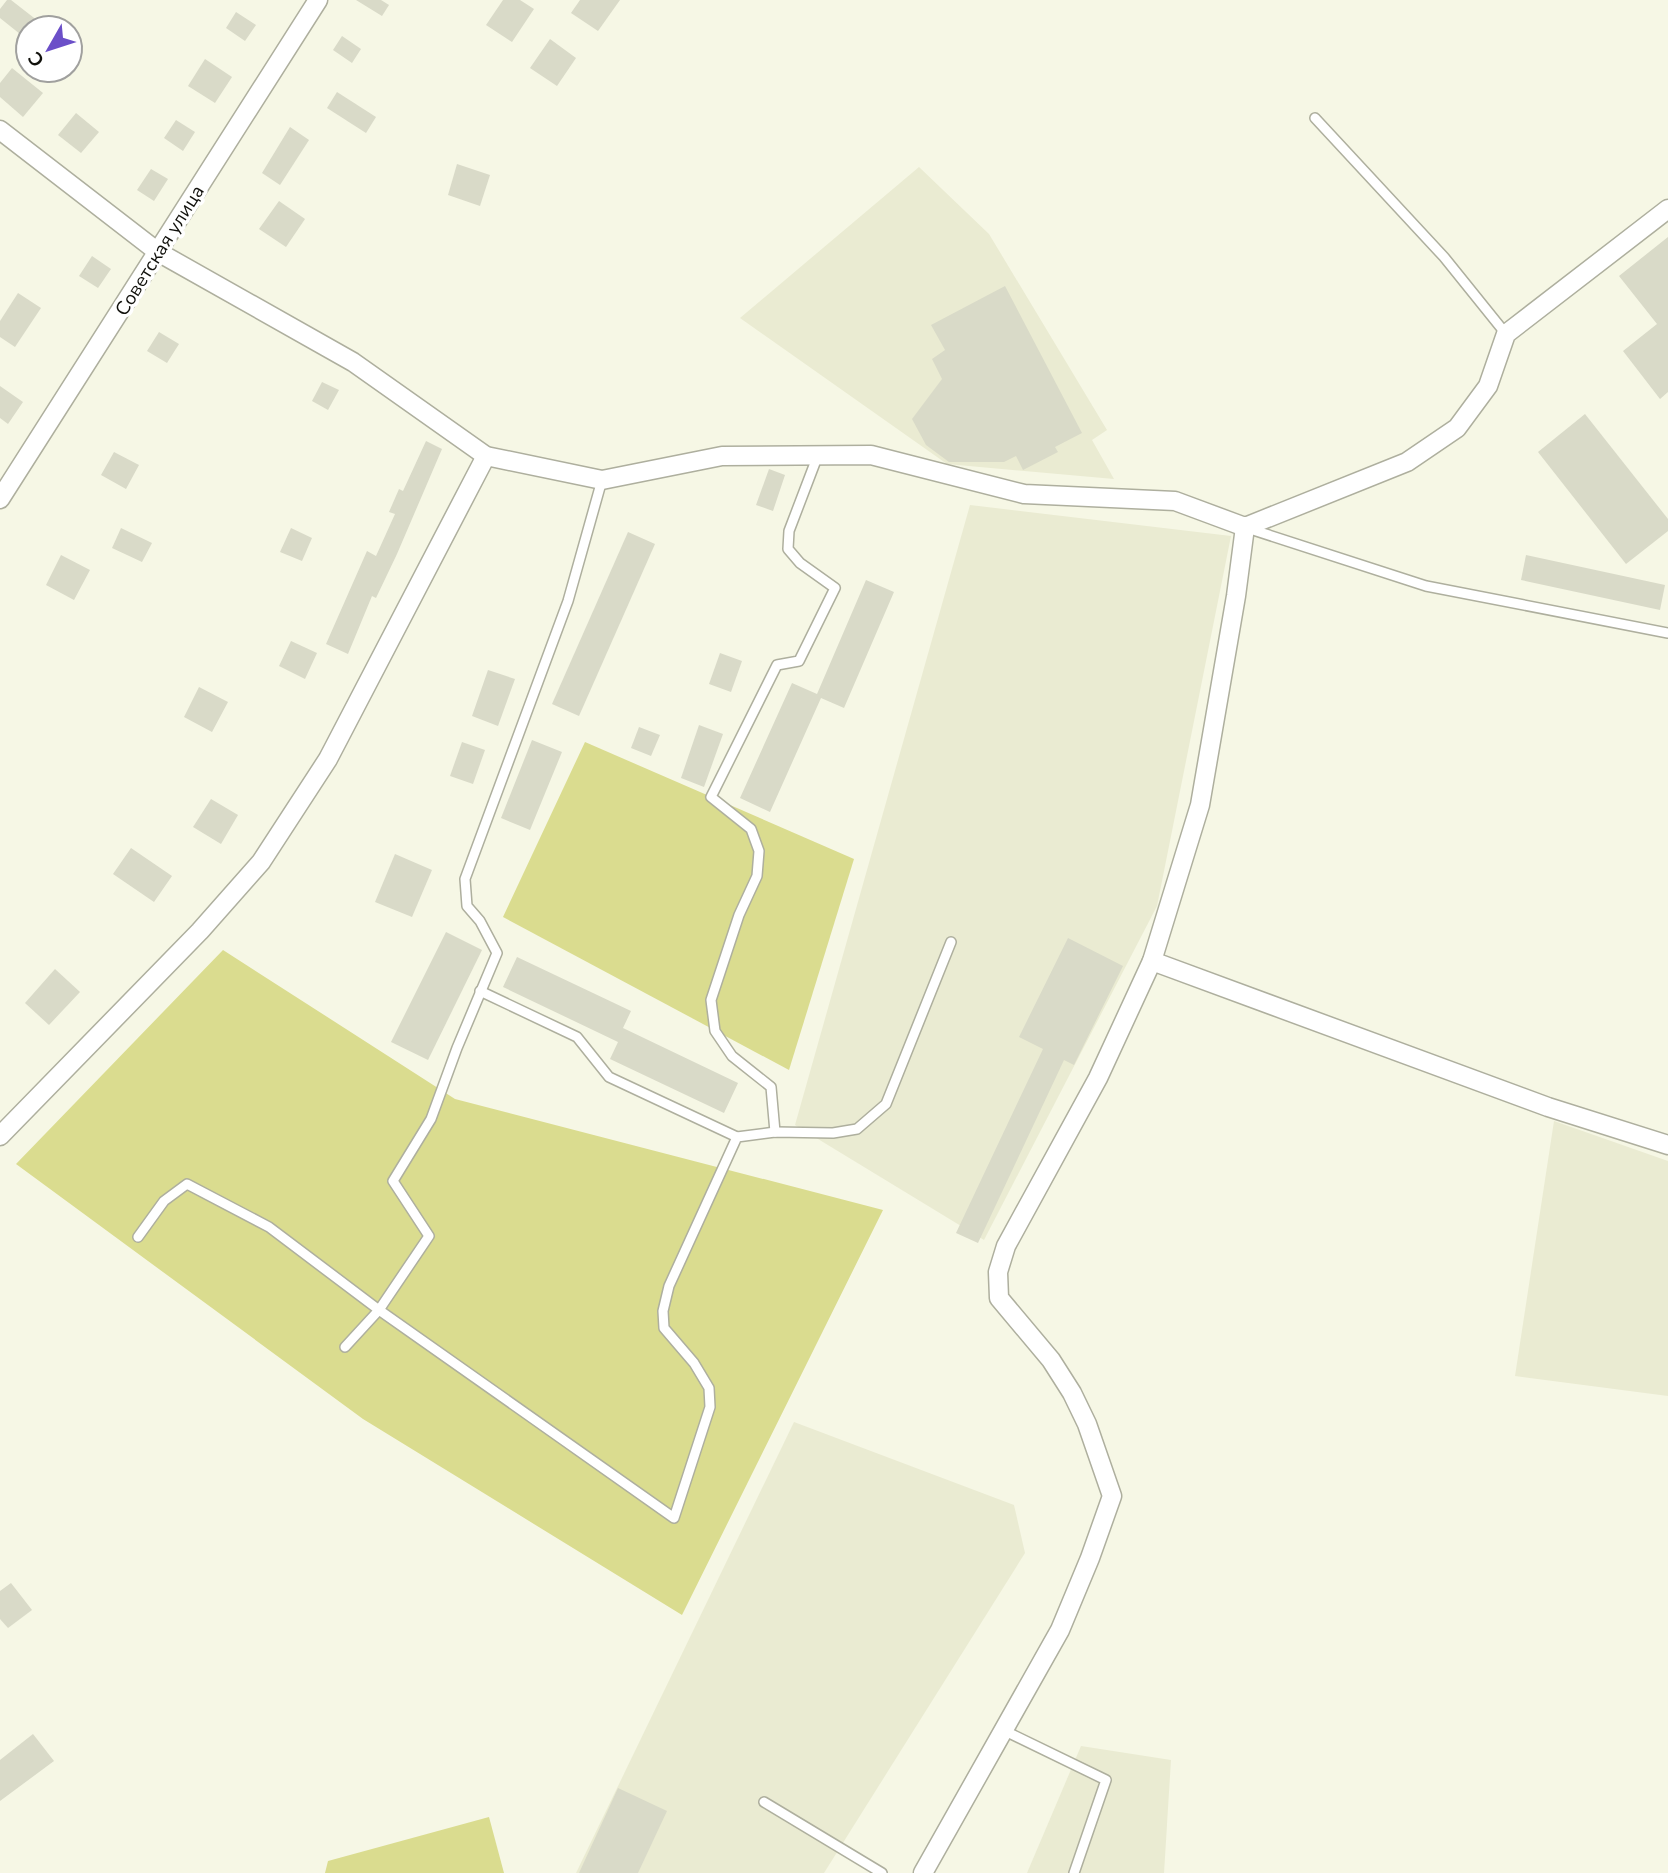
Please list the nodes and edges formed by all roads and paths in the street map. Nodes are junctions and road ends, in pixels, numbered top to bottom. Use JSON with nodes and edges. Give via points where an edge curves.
{"nodes":[{"id":1,"x":318,"y":0,"type":"edge"},
{"id":2,"x":1315,"y":118,"type":"dead end"},
{"id":3,"x":0,"y":130,"type":"edge"},
{"id":4,"x":1668,"y":209,"type":"edge"},
{"id":5,"x":158,"y":251,"type":"junction"},
{"id":6,"x":1506,"y":334,"type":"junction"},
{"id":7,"x":818,"y":455,"type":"junction"},
{"id":8,"x":486,"y":456,"type":"junction"},
{"id":9,"x":602,"y":480,"type":"junction"},
{"id":10,"x":0,"y":499,"type":"edge"},
{"id":11,"x":1245,"y":527,"type":"junction"},
{"id":12,"x":1668,"y":633,"type":"edge"},
{"id":13,"x":951,"y":942,"type":"dead end"},
{"id":14,"x":1152,"y":961,"type":"junction"},
{"id":15,"x":480,"y":990,"type":"junction"},
{"id":16,"x":775,"y":1132,"type":"junction"},
{"id":17,"x":0,"y":1136,"type":"edge"},
{"id":18,"x":737,"y":1138,"type":"junction"},
{"id":19,"x":1668,"y":1145,"type":"edge"},
{"id":20,"x":138,"y":1237,"type":"dead end"},
{"id":21,"x":379,"y":1310,"type":"junction"},
{"id":22,"x":345,"y":1348,"type":"dead end"},
{"id":23,"x":1003,"y":1730,"type":"junction"},
{"id":24,"x":764,"y":1802,"type":"dead end"},
{"id":25,"x":882,"y":1873,"type":"edge"},
{"id":26,"x":923,"y":1873,"type":"edge"},
{"id":27,"x":1074,"y":1873,"type":"edge"}],
"edges":[{"from":1,"to":5,"type":"street","name":"Советская улица"},
{"from":2,"to":6,"type":"lane","via":[[1444,257]]},
{"from":3,"to":5,"type":"street"},
{"from":4,"to":6,"type":"street"},
{"from":5,"to":8,"type":"street","via":[[353,362]]},
{"from":5,"to":10,"type":"street","name":"Советская улица"},
{"from":6,"to":11,"type":"street","via":[[1488,386],[1457,428],[1407,462]]},
{"from":7,"to":9,"type":"street","via":[[722,456]]},
{"from":7,"to":11,"type":"street","via":[[872,455],[1024,494],[1175,501]]},
{"from":7,"to":16,"type":"lane","via":[[789,531],[788,549],[835,588],[799,661],[777,665],[711,797],[751,829],[759,851],[757,876],[711,1000],[715,1031],[732,1056],[771,1087]]},
{"from":8,"to":9,"type":"street"},
{"from":8,"to":17,"type":"street","via":[[328,760],[261,862]]},
{"from":9,"to":15,"type":"lane","via":[[568,601],[465,879],[467,906],[497,953]]},
{"from":11,"to":12,"type":"lane","via":[[1426,586]]},
{"from":11,"to":14,"type":"street","via":[[1200,805]]},
{"from":13,"to":16,"type":"lane","via":[[886,1104],[857,1129]]},
{"from":14,"to":19,"type":"street","via":[[1548,1107]]},
{"from":14,"to":23,"type":"street","via":[[1098,1078],[1006,1245],[998,1272],[999,1298],[1072,1393],[1112,1496],[1060,1630]]},
{"from":15,"to":18,"type":"lane","via":[[577,1037],[609,1077]]},
{"from":15,"to":21,"type":"lane","via":[[431,1119],[393,1181],[429,1236]]},
{"from":16,"to":18,"type":"lane"},
{"from":18,"to":21,"type":"lane","via":[[669,1286],[663,1311],[664,1328],[709,1388],[710,1407],[674,1518]]},
{"from":20,"to":21,"type":"lane","via":[[164,1201],[187,1184],[269,1227]]},
{"from":21,"to":22,"type":"lane"},
{"from":23,"to":26,"type":"street"},
{"from":23,"to":27,"type":"lane","via":[[1106,1780]]},
{"from":24,"to":25,"type":"lane"}]}
